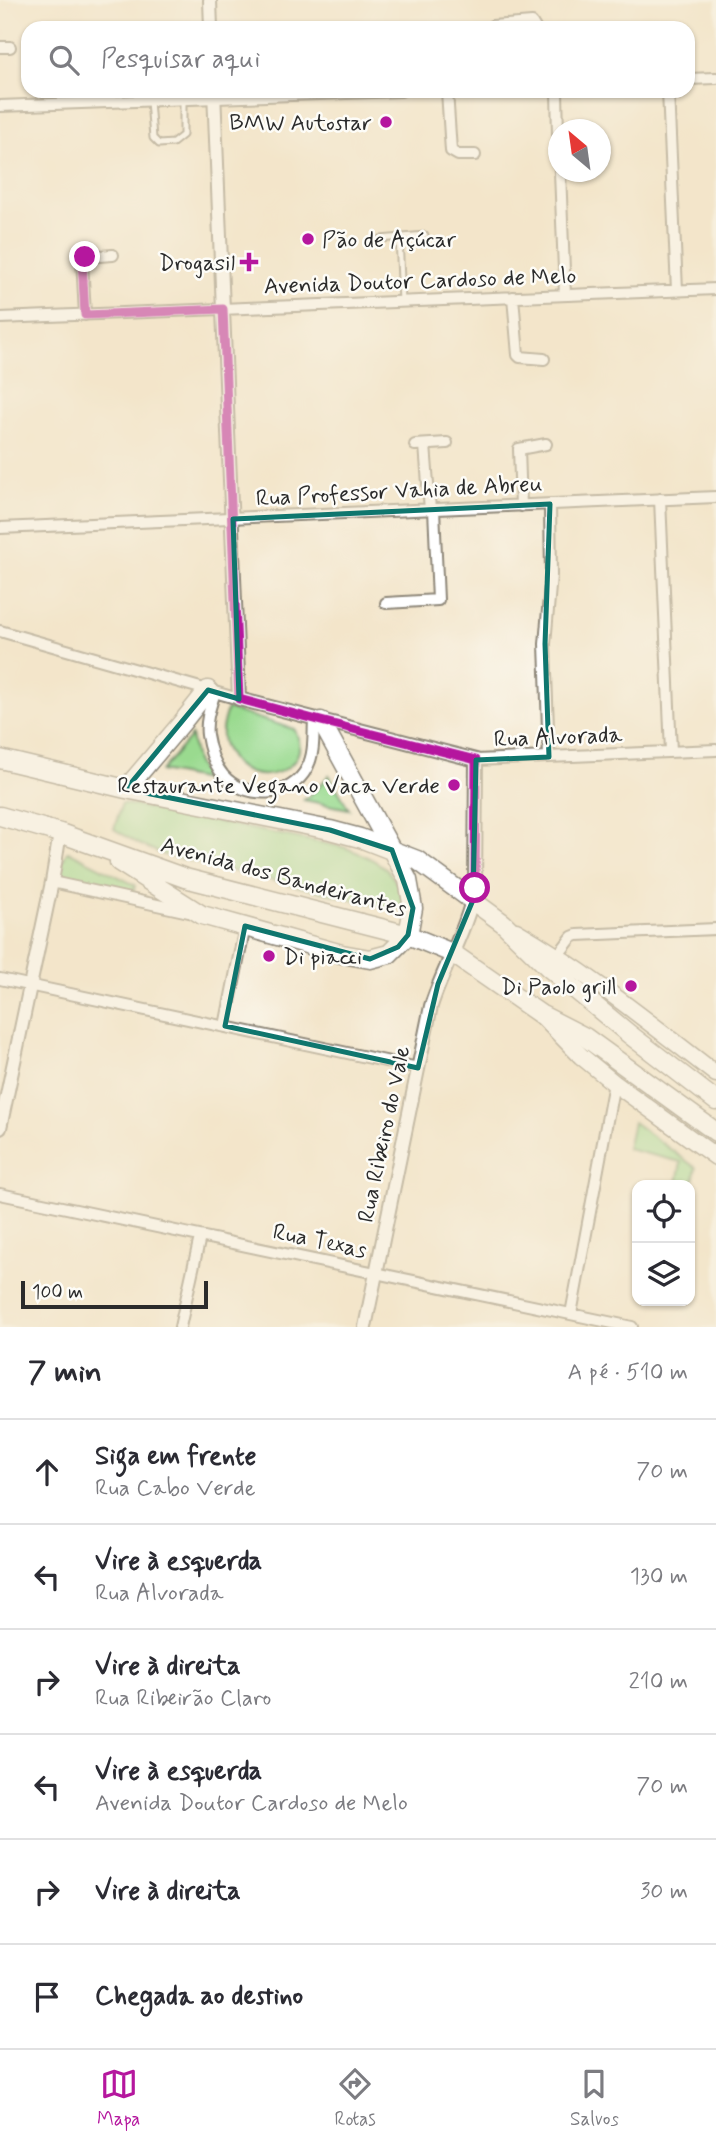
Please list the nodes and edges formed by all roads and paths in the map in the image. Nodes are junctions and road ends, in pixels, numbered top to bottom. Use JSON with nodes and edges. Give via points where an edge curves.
{"nodes":[{"id":1,"x":210,"y":0,"type":"edge"},
{"id":2,"x":211,"y":21,"type":"edge"},
{"id":3,"x":716,"y":78,"type":"edge"},
{"id":4,"x":695,"y":79,"type":"edge"},
{"id":5,"x":195,"y":98,"type":"edge"},
{"id":6,"x":214,"y":98,"type":"edge"},
{"id":7,"x":447,"y":98,"type":"edge"},
{"id":8,"x":557,"y":98,"type":"edge"},
{"id":9,"x":668,"y":98,"type":"edge"},
{"id":10,"x":183,"y":100,"type":"junction"},
{"id":11,"x":150,"y":101,"type":"junction"},
{"id":12,"x":0,"y":106,"type":"edge"},
{"id":13,"x":558,"y":119,"type":"edge"},
{"id":14,"x":475,"y":155,"type":"dead end"},
{"id":15,"x":560,"y":182,"type":"edge"},
{"id":16,"x":425,"y":235,"type":"dead end"},
{"id":17,"x":399,"y":237,"type":"junction"},
{"id":18,"x":380,"y":239,"type":"dead end"},
{"id":19,"x":113,"y":255,"type":"dead end"},
{"id":20,"x":716,"y":289,"type":"edge"},
{"id":21,"x":677,"y":290,"type":"junction"},
{"id":22,"x":565,"y":295,"type":"junction"},
{"id":23,"x":513,"y":297,"type":"junction"},
{"id":24,"x":402,"y":302,"type":"junction"},
{"id":25,"x":223,"y":309,"type":"junction"},
{"id":26,"x":85,"y":315,"type":"junction"},
{"id":27,"x":0,"y":318,"type":"edge"},
{"id":28,"x":544,"y":359,"type":"dead end"},
{"id":29,"x":447,"y":443,"type":"dead end"},
{"id":30,"x":546,"y":444,"type":"dead end"},
{"id":31,"x":716,"y":497,"type":"edge"},
{"id":32,"x":660,"y":499,"type":"junction"},
{"id":33,"x":550,"y":504,"type":"junction"},
{"id":34,"x":522,"y":506,"type":"junction"},
{"id":35,"x":432,"y":510,"type":"junction"},
{"id":36,"x":233,"y":519,"type":"junction"},
{"id":37,"x":0,"y":528,"type":"edge"},
{"id":38,"x":386,"y":603,"type":"dead end"},
{"id":39,"x":0,"y":631,"type":"edge"},
{"id":40,"x":212,"y":691,"type":"junction"},
{"id":41,"x":239,"y":699,"type":"junction"},
{"id":42,"x":318,"y":720,"type":"junction"},
{"id":43,"x":716,"y":750,"type":"edge"},
{"id":44,"x":671,"y":752,"type":"junction"},
{"id":45,"x":550,"y":757,"type":"junction"},
{"id":46,"x":0,"y":759,"type":"edge"},
{"id":47,"x":476,"y":760,"type":"junction"},
{"id":48,"x":126,"y":789,"type":"junction"},
{"id":49,"x":0,"y":816,"type":"edge"},
{"id":50,"x":60,"y":833,"type":"junction"},
{"id":51,"x":89,"y":844,"type":"junction"},
{"id":52,"x":392,"y":850,"type":"junction"},
{"id":53,"x":52,"y":882,"type":"junction"},
{"id":54,"x":473,"y":900,"type":"junction"},
{"id":55,"x":202,"y":915,"type":"junction"},
{"id":56,"x":503,"y":923,"type":"junction"},
{"id":57,"x":245,"y":926,"type":"junction"},
{"id":58,"x":716,"y":929,"type":"edge"},
{"id":59,"x":408,"y":934,"type":"junction"},
{"id":60,"x":452,"y":953,"type":"junction"},
{"id":61,"x":558,"y":955,"type":"junction"},
{"id":62,"x":0,"y":979,"type":"edge"},
{"id":63,"x":30,"y":985,"type":"junction"},
{"id":64,"x":540,"y":1014,"type":"junction"},
{"id":65,"x":225,"y":1026,"type":"junction"},
{"id":66,"x":418,"y":1068,"type":"junction"},
{"id":67,"x":716,"y":1074,"type":"edge"},
{"id":68,"x":619,"y":1087,"type":"junction"},
{"id":69,"x":716,"y":1101,"type":"edge"},
{"id":70,"x":0,"y":1128,"type":"edge"},
{"id":71,"x":716,"y":1132,"type":"edge"},
{"id":72,"x":716,"y":1157,"type":"edge"},
{"id":73,"x":0,"y":1194,"type":"edge"},
{"id":74,"x":200,"y":1237,"type":"junction"},
{"id":75,"x":376,"y":1274,"type":"junction"},
{"id":76,"x":572,"y":1314,"type":"junction"},
{"id":77,"x":180,"y":1327,"type":"edge"},
{"id":78,"x":365,"y":1327,"type":"edge"},
{"id":79,"x":632,"y":1327,"type":"edge"}],
"edges":[{"from":1,"to":2,"type":"street"},
{"from":3,"to":4,"type":"street"},
{"from":5,"to":10,"type":"street"},
{"from":6,"to":25,"type":"street"},
{"from":7,"to":14,"type":"street","via":[[451,151]]},
{"from":8,"to":13,"type":"street"},
{"from":9,"to":21,"type":"street"},
{"from":10,"to":11,"type":"street"},
{"from":10,"to":11,"type":"lane","via":[[183,135],[166,144],[153,138]]},
{"from":11,"to":12,"type":"street"},
{"from":15,"to":22,"type":"street"},
{"from":16,"to":17,"type":"lane"},
{"from":17,"to":18,"type":"lane"},
{"from":17,"to":24,"type":"lane"},
{"from":19,"to":26,"type":"street","via":[[82,260]]},
{"from":20,"to":21,"type":"street","name":"Avenida Doutor Cardoso de Melo"},
{"from":21,"to":22,"type":"street","name":"Avenida Doutor Cardoso de Melo"},
{"from":22,"to":23,"type":"street","name":"Avenida Doutor Cardoso de Melo"},
{"from":23,"to":24,"type":"street","name":"Avenida Doutor Cardoso de Melo"},
{"from":23,"to":28,"type":"street","via":[[518,355]]},
{"from":24,"to":25,"type":"street","name":"Avenida Doutor Cardoso de Melo"},
{"from":25,"to":26,"type":"street","name":"Avenida Doutor Cardoso de Melo"},
{"from":25,"to":36,"type":"street"},
{"from":26,"to":27,"type":"street","name":"Avenida Doutor Cardoso de Melo"},
{"from":29,"to":35,"type":"street","via":[[420,445]]},
{"from":30,"to":34,"type":"street","via":[[519,449]]},
{"from":31,"to":32,"type":"street","name":"Rua Professor Vahia de Abreu"},
{"from":32,"to":33,"type":"street","name":"Rua Professor Vahia de Abreu"},
{"from":32,"to":44,"type":"street"},
{"from":33,"to":34,"type":"street","name":"Rua Professor Vahia de Abreu"},
{"from":33,"to":45,"type":"street","via":[[551,575],[545,644]]},
{"from":34,"to":35,"type":"street","name":"Rua Professor Vahia de Abreu"},
{"from":35,"to":36,"type":"street","name":"Rua Professor Vahia de Abreu"},
{"from":35,"to":38,"type":"street","via":[[438,600]]},
{"from":36,"to":37,"type":"street","name":"Rua Professor Vahia de Abreu"},
{"from":36,"to":41,"type":"street"},
{"from":39,"to":40,"type":"street","name":"Rua Alvorada"},
{"from":40,"to":41,"type":"street","name":"Rua Alvorada"},
{"from":40,"to":42,"type":"street","via":[[206,732],[209,746],[223,775],[248,791],[271,793],[297,782],[312,756]]},
{"from":40,"to":48,"type":"highway"},
{"from":41,"to":42,"type":"street","name":"Rua Alvorada"},
{"from":42,"to":47,"type":"street","name":"Rua Alvorada"},
{"from":42,"to":52,"type":"highway"},
{"from":43,"to":44,"type":"street","name":"Rua Alvorada"},
{"from":44,"to":45,"type":"street","name":"Rua Alvorada"},
{"from":45,"to":47,"type":"street","name":"Rua Alvorada"},
{"from":46,"to":48,"type":"highway","name":"Avenida dos Bandeirantes"},
{"from":47,"to":54,"type":"street","name":"Rua Ribeiro do Vale","via":[[477,877]]},
{"from":48,"to":52,"type":"highway","name":"Avenida dos Bandeirantes","via":[[330,830]]},
{"from":49,"to":50,"type":"highway","name":"Avenida dos Bandeirantes"},
{"from":50,"to":51,"type":"highway","name":"Avenida dos Bandeirantes"},
{"from":50,"to":53,"type":"street"},
{"from":51,"to":55,"type":"highway"},
{"from":51,"to":59,"type":"highway","name":"Avenida dos Bandeirantes","via":[[185,878]]},
{"from":52,"to":54,"type":"highway","name":"Avenida dos Bandeirantes","via":[[417,860]]},
{"from":52,"to":59,"type":"highway","via":[[412,896]]},
{"from":53,"to":55,"type":"street"},
{"from":53,"to":63,"type":"street"},
{"from":54,"to":56,"type":"highway","name":"Avenida dos Bandeirantes"},
{"from":54,"to":60,"type":"street","name":"Rua Ribeiro do Vale"},
{"from":55,"to":57,"type":"highway"},
{"from":56,"to":61,"type":"main road","name":"Avenida dos Bandeirantes"},
{"from":56,"to":69,"type":"highway","name":"Avenida dos Bandeirantes","via":[[548,967]]},
{"from":57,"to":59,"type":"highway","via":[[370,959],[389,954]]},
{"from":57,"to":65,"type":"street"},
{"from":58,"to":61,"type":"street","via":[[577,935]]},
{"from":59,"to":60,"type":"highway","name":"Avenida dos Bandeirantes"},
{"from":60,"to":64,"type":"highway","name":"Avenida dos Bandeirantes"},
{"from":60,"to":66,"type":"street","name":"Rua Ribeiro do Vale","via":[[431,1006]]},
{"from":61,"to":67,"type":"main road","name":"Avenida dos Bandeirantes"},
{"from":62,"to":63,"type":"street"},
{"from":63,"to":65,"type":"street"},
{"from":63,"to":70,"type":"street"},
{"from":64,"to":68,"type":"main road","name":"Avenida dos Bandeirantes"},
{"from":64,"to":71,"type":"highway","name":"Avenida dos Bandeirantes","via":[[585,1037]]},
{"from":65,"to":66,"type":"street"},
{"from":66,"to":75,"type":"street","name":"Rua Ribeiro do Vale"},
{"from":68,"to":72,"type":"main road","name":"Avenida dos Bandeirantes"},
{"from":68,"to":76,"type":"street","via":[[610,1102]]},
{"from":73,"to":74,"type":"street","name":"Rua Texas"},
{"from":74,"to":75,"type":"street","name":"Rua Texas"},
{"from":74,"to":77,"type":"street"},
{"from":75,"to":76,"type":"street","name":"Rua Texas"},
{"from":75,"to":78,"type":"street","name":"Rua Ribeiro do Vale"},
{"from":76,"to":79,"type":"street","name":"Rua Texas"}]}
